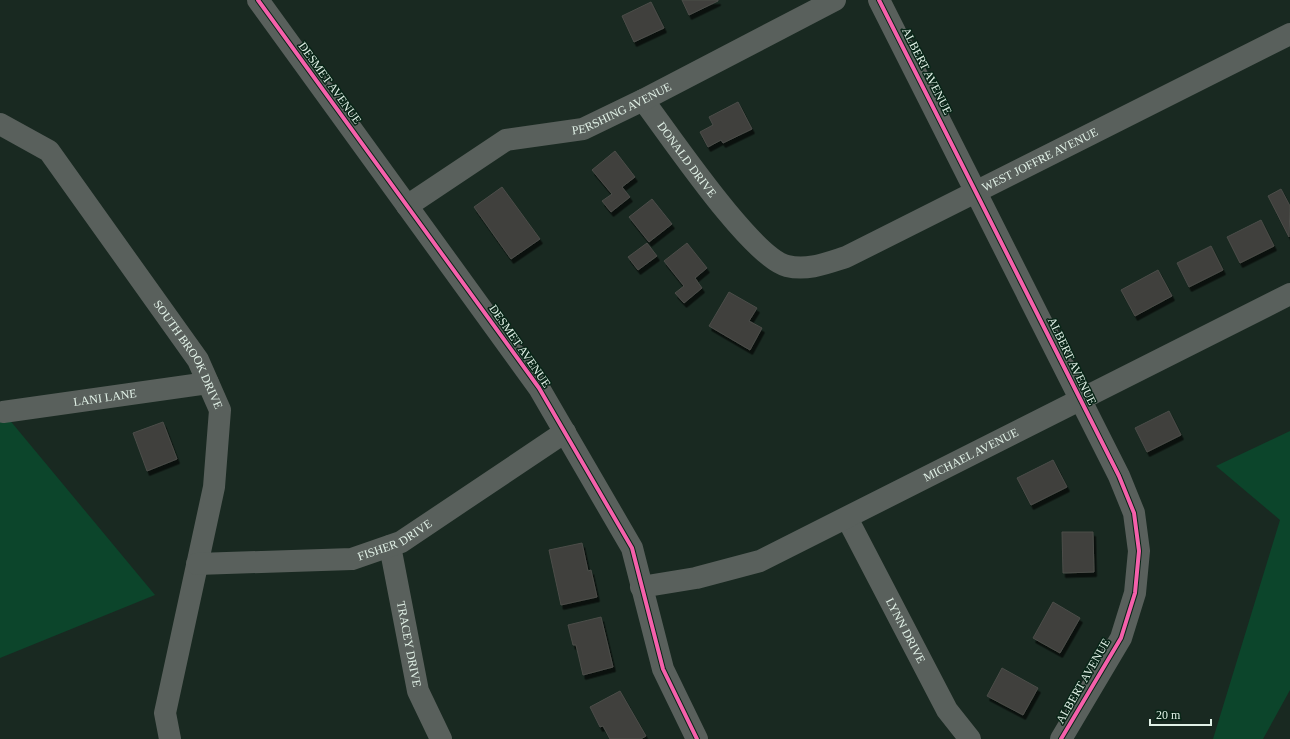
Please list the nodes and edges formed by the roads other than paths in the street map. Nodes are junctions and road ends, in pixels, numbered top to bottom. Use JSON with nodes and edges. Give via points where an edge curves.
{"nodes":[{"id":1,"x":258,"y":0,"type":"edge"},
{"id":2,"x":835,"y":0,"type":"edge"},
{"id":3,"x":879,"y":0,"type":"edge"},
{"id":4,"x":1290,"y":34,"type":"edge"},
{"id":5,"x":643,"y":100,"type":"junction"},
{"id":6,"x":0,"y":124,"type":"edge"},
{"id":7,"x":977,"y":191,"type":"junction"},
{"id":8,"x":407,"y":206,"type":"junction"},
{"id":9,"x":732,"y":219,"type":"joint"},
{"id":10,"x":1290,"y":294,"type":"edge"},
{"id":11,"x":208,"y":383,"type":"junction"},
{"id":12,"x":1080,"y":400,"type":"junction"},
{"id":13,"x":3,"y":412,"type":"dead end"},
{"id":14,"x":565,"y":432,"type":"junction"},
{"id":15,"x":847,"y":518,"type":"junction"},
{"id":16,"x":390,"y":546,"type":"junction"},
{"id":17,"x":197,"y":564,"type":"junction"},
{"id":18,"x":642,"y":587,"type":"junction"},
{"id":19,"x":170,"y":739,"type":"edge"},
{"id":20,"x":441,"y":739,"type":"edge"},
{"id":21,"x":697,"y":739,"type":"edge"},
{"id":22,"x":970,"y":739,"type":"edge"},
{"id":23,"x":1061,"y":739,"type":"edge"}],
"edges":[{"from":1,"to":8,"type":"street","name":"DESMET AVENUE"},
{"from":2,"to":5,"type":"street","name":"PERSHING AVENUE"},
{"from":3,"to":7,"type":"street","name":"ALBERT AVENUE"},
{"from":4,"to":7,"type":"street","name":"WEST JOFFRE AVENUE"},
{"from":5,"to":8,"type":"street","name":"PERSHING AVENUE","via":[[583,129],[506,140]]},
{"from":5,"to":9,"type":"street","name":"DONALD DRIVE"},
{"from":6,"to":11,"type":"street","name":"SOUTH BROOK DRIVE","via":[[49,151],[198,360]]},
{"from":7,"to":9,"type":"street","name":"WEST JOFFRE AVENUE","via":[[846,258],[807,268],[786,266],[763,252]]},
{"from":7,"to":12,"type":"street","name":"ALBERT AVENUE"},
{"from":8,"to":14,"type":"street","name":"DESMET AVENUE","via":[[539,388]]},
{"from":10,"to":12,"type":"street","name":"MICHAEL AVENUE"},
{"from":11,"to":13,"type":"street","name":"LANI LANE"},
{"from":11,"to":17,"type":"street","name":"SOUTH BROOK DRIVE","via":[[220,410],[214,487]]},
{"from":12,"to":15,"type":"street","name":"MICHAEL AVENUE"},
{"from":12,"to":23,"type":"street","name":"ALBERT AVENUE","via":[[1120,476],[1134,513],[1139,551],[1135,593],[1120,638]]},
{"from":14,"to":16,"type":"street","name":"FISHER DRIVE","via":[[401,542]]},
{"from":14,"to":18,"type":"street","name":"DESMET AVENUE","via":[[632,548]]},
{"from":15,"to":18,"type":"street","name":"MICHAEL AVENUE","via":[[760,561],[696,578]]},
{"from":15,"to":22,"type":"street","name":"LYNN DRIVE","via":[[948,710]]},
{"from":16,"to":17,"type":"street","name":"FISHER DRIVE","via":[[352,559]]},
{"from":16,"to":20,"type":"street","name":"TRACEY DRIVE","via":[[418,691]]},
{"from":17,"to":19,"type":"street","name":"SOUTH BROOK DRIVE","via":[[164,713]]},
{"from":18,"to":21,"type":"street","name":"DESMET AVENUE","via":[[663,669]]}]}
